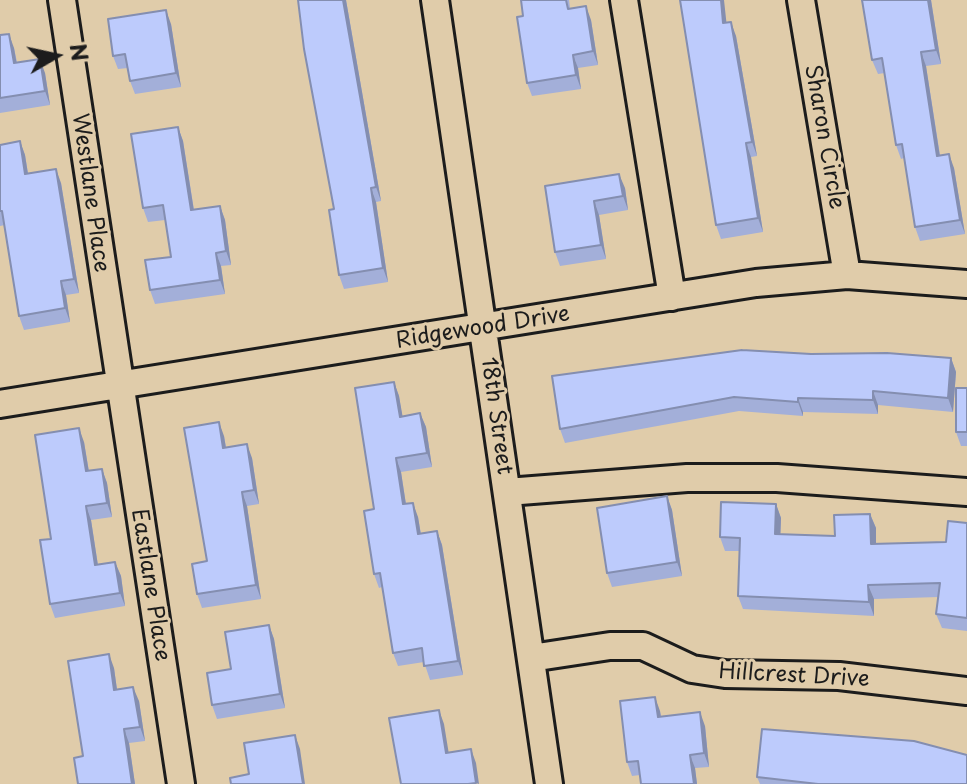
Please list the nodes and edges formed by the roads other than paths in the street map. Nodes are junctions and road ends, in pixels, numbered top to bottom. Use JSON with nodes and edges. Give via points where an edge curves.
{"nodes":[{"id":1,"x":62,"y":0,"type":"edge"},
{"id":2,"x":435,"y":0,"type":"edge"},
{"id":3,"x":624,"y":0,"type":"edge"},
{"id":4,"x":801,"y":0,"type":"edge"},
{"id":5,"x":847,"y":275,"type":"junction"},
{"id":6,"x":967,"y":284,"type":"edge"},
{"id":7,"x":672,"y":297,"type":"junction"},
{"id":8,"x":483,"y":328,"type":"junction"},
{"id":9,"x":118,"y":386,"type":"junction"},
{"id":10,"x":0,"y":404,"type":"edge"},
{"id":11,"x":507,"y":492,"type":"junction"},
{"id":12,"x":967,"y":492,"type":"edge"},
{"id":13,"x":531,"y":658,"type":"junction"},
{"id":14,"x":967,"y":691,"type":"edge"},
{"id":15,"x":181,"y":784,"type":"edge"},
{"id":16,"x":549,"y":784,"type":"edge"}],
"edges":[{"from":1,"to":9,"type":"street","name":"Westlane Place"},
{"from":2,"to":8,"type":"street","name":"18th Street"},
{"from":3,"to":7,"type":"street"},
{"from":4,"to":5,"type":"street","name":"Sharon Circle"},
{"from":5,"to":6,"type":"street","name":"Ridgewood Drive"},
{"from":5,"to":7,"type":"street","name":"Ridgewood Drive"},
{"from":7,"to":8,"type":"street","name":"Ridgewood Drive"},
{"from":8,"to":9,"type":"street","name":"Ridgewood Drive"},
{"from":8,"to":11,"type":"street","name":"18th Street"},
{"from":9,"to":10,"type":"street","name":"Ridgewood Drive"},
{"from":9,"to":15,"type":"street","name":"Eastlane Place"},
{"from":11,"to":12,"type":"street","via":[[687,478],[777,478]]},
{"from":11,"to":13,"type":"street","name":"18th Street"},
{"from":13,"to":14,"type":"street","name":"Hillcrest Drive","via":[[643,646],[692,669],[725,674],[839,676]]},
{"from":13,"to":16,"type":"street","name":"18th Street"}]}
